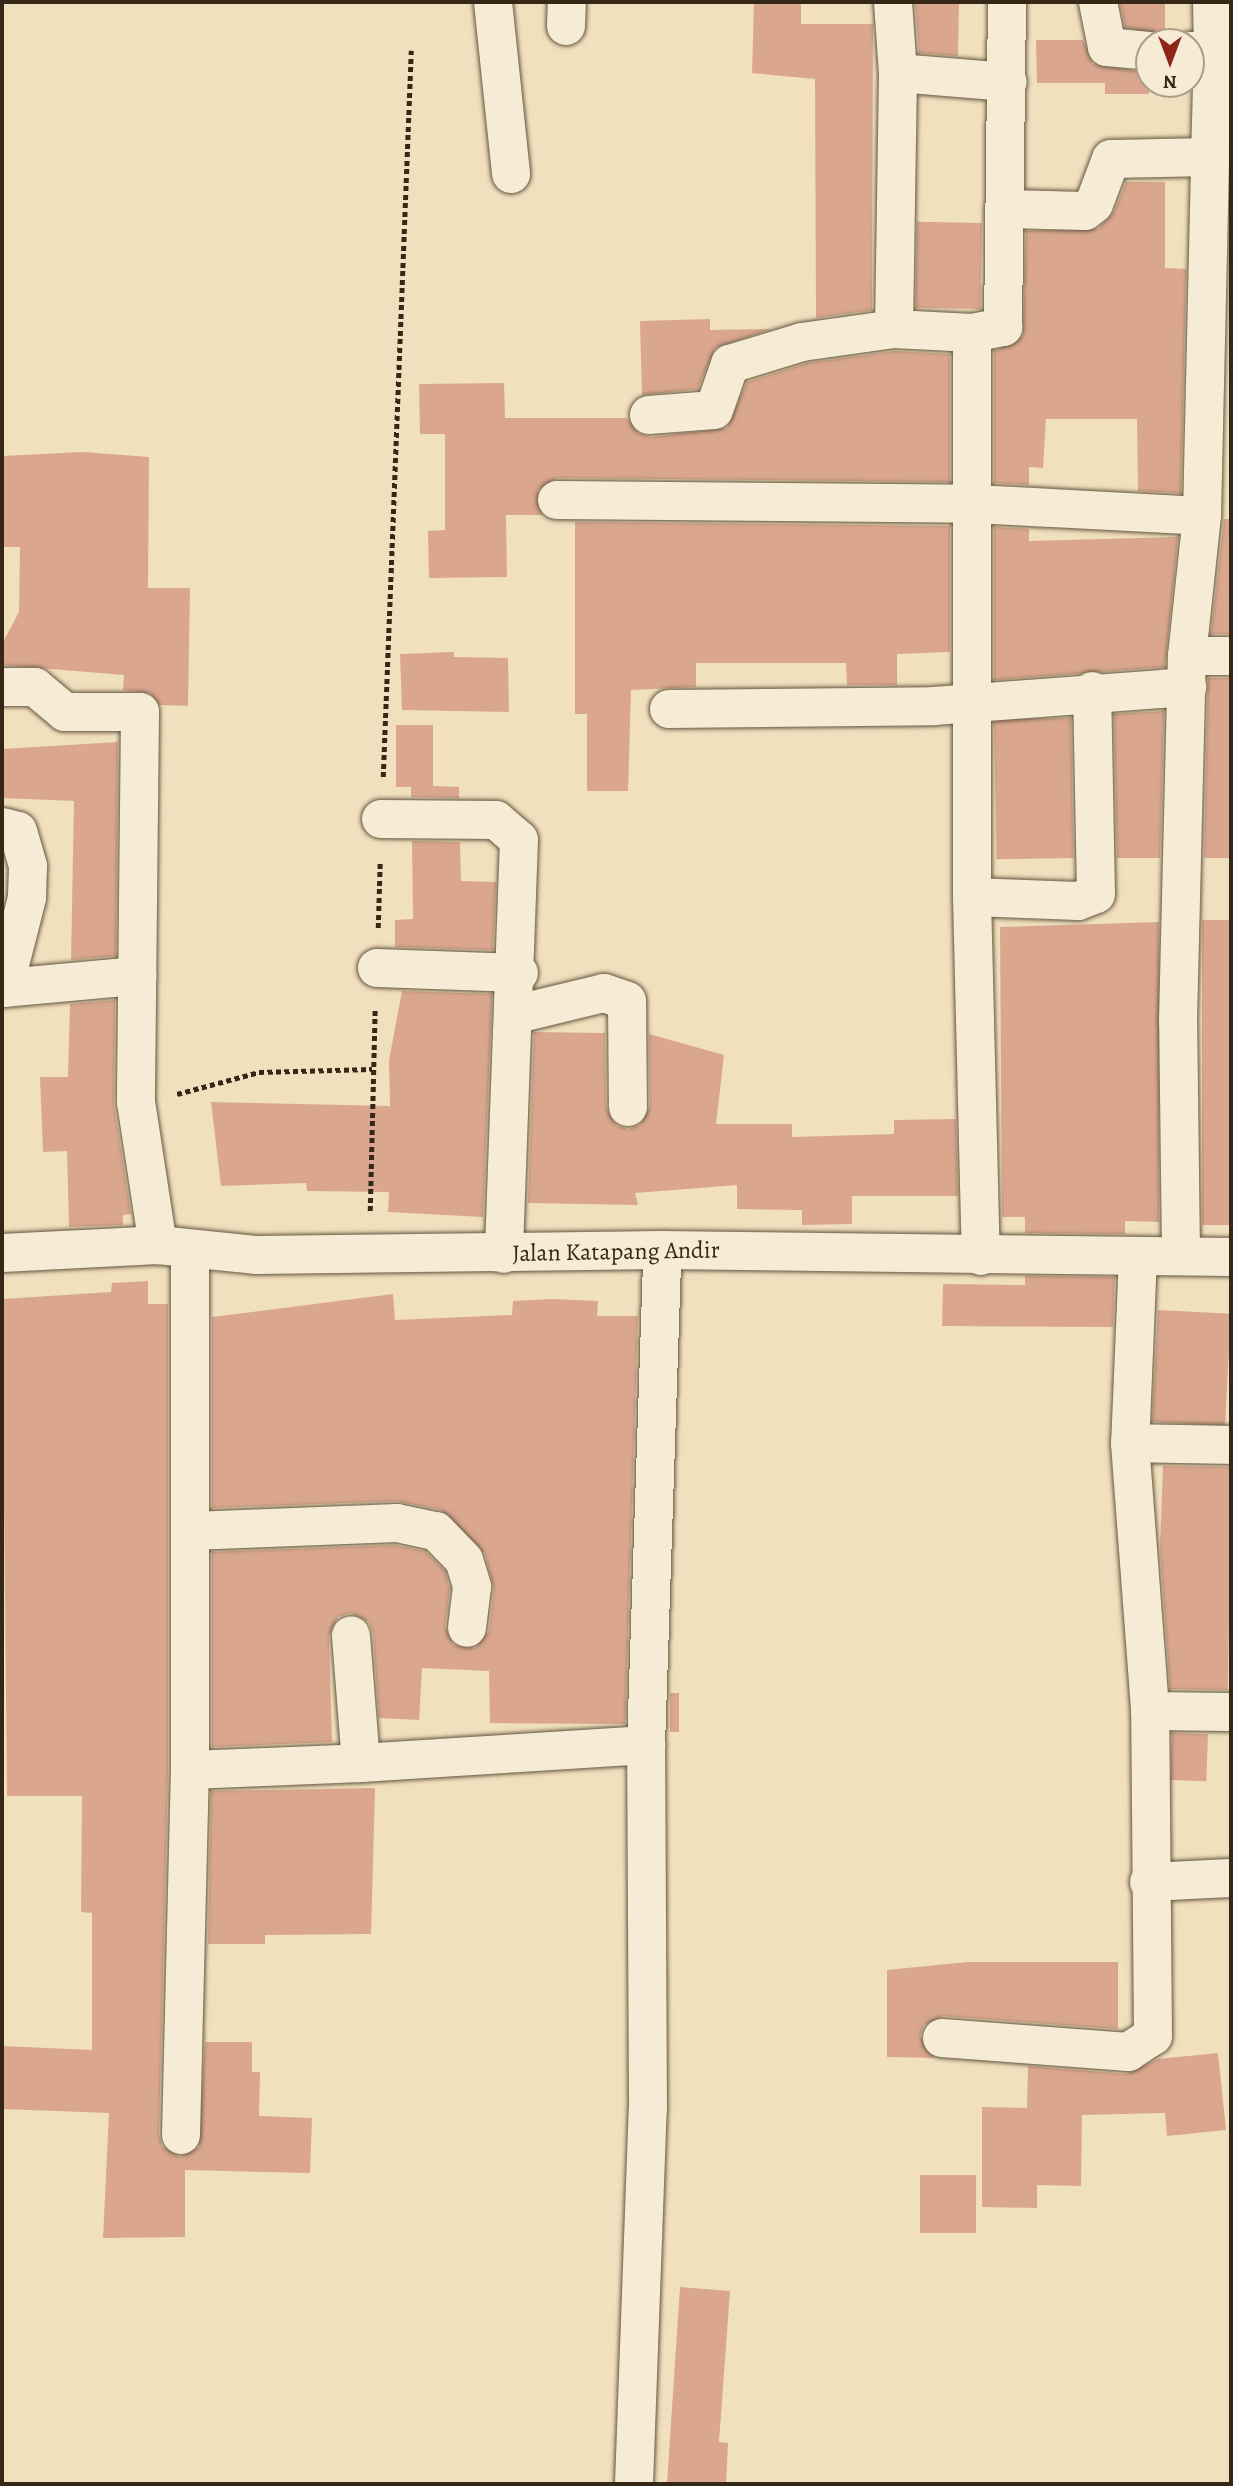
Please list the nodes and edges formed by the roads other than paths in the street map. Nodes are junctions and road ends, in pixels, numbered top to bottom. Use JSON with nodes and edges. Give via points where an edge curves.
{"nodes":[{"id":1,"x":493,"y":2,"type":"edge"},
{"id":2,"x":893,"y":2,"type":"edge"},
{"id":3,"x":1007,"y":2,"type":"edge"},
{"id":4,"x":1098,"y":2,"type":"edge"},
{"id":5,"x":1212,"y":2,"type":"edge"},
{"id":6,"x":1135,"y":50,"type":"edge"},
{"id":7,"x":1212,"y":51,"type":"edge"},
{"id":8,"x":898,"y":73,"type":"junction"},
{"id":9,"x":1008,"y":82,"type":"junction"},
{"id":10,"x":1210,"y":157,"type":"junction"},
{"id":11,"x":511,"y":174,"type":"dead end"},
{"id":12,"x":1007,"y":209,"type":"junction"},
{"id":13,"x":894,"y":329,"type":"junction"},
{"id":14,"x":972,"y":333,"type":"junction"},
{"id":15,"x":649,"y":415,"type":"dead end"},
{"id":16,"x":557,"y":500,"type":"dead end"},
{"id":17,"x":975,"y":504,"type":"junction"},
{"id":18,"x":1202,"y":516,"type":"junction"},
{"id":19,"x":1231,"y":656,"type":"edge"},
{"id":20,"x":1186,"y":672,"type":"junction"},
{"id":21,"x":2,"y":687,"type":"edge"},
{"id":22,"x":1092,"y":691,"type":"junction"},
{"id":23,"x":975,"y":699,"type":"junction"},
{"id":24,"x":669,"y":709,"type":"dead end"},
{"id":25,"x":381,"y":819,"type":"road end"},
{"id":26,"x":2,"y":827,"type":"edge"},
{"id":27,"x":972,"y":897,"type":"junction"},
{"id":28,"x":377,"y":968,"type":"road end"},
{"id":29,"x":519,"y":973,"type":"junction"},
{"id":30,"x":137,"y":976,"type":"junction"},
{"id":31,"x":513,"y":1015,"type":"junction"},
{"id":32,"x":628,"y":1107,"type":"dead end"},
{"id":33,"x":174,"y":1249,"type":"junction"},
{"id":34,"x":662,"y":1250,"type":"junction"},
{"id":35,"x":2,"y":1253,"type":"edge"},
{"id":36,"x":505,"y":1254,"type":"junction"},
{"id":37,"x":1181,"y":1255,"type":"junction"},
{"id":38,"x":981,"y":1256,"type":"junction"},
{"id":39,"x":1138,"y":1256,"type":"junction"},
{"id":40,"x":1231,"y":1257,"type":"edge"},
{"id":41,"x":1130,"y":1443,"type":"junction"},
{"id":42,"x":1231,"y":1445,"type":"edge"},
{"id":43,"x":191,"y":1531,"type":"junction"},
{"id":44,"x":467,"y":1628,"type":"dead end"},
{"id":45,"x":351,"y":1635,"type":"dead end"},
{"id":46,"x":1150,"y":1711,"type":"junction"},
{"id":47,"x":1231,"y":1712,"type":"edge"},
{"id":48,"x":646,"y":1745,"type":"junction"},
{"id":49,"x":361,"y":1763,"type":"junction"},
{"id":50,"x":190,"y":1770,"type":"junction"},
{"id":51,"x":1231,"y":1878,"type":"edge"},
{"id":52,"x":1149,"y":1882,"type":"junction"},
{"id":53,"x":942,"y":2038,"type":"dead end"},
{"id":54,"x":181,"y":2135,"type":"dead end"},
{"id":55,"x":634,"y":2484,"type":"edge"}],
"edges":[{"from":1,"to":11,"type":"street"},
{"from":2,"to":8,"type":"street"},
{"from":3,"to":9,"type":"street"},
{"from":4,"to":6,"type":"street","via":[[1107,47]]},
{"from":5,"to":7,"type":"street"},
{"from":7,"to":10,"type":"street"},
{"from":8,"to":9,"type":"street"},
{"from":8,"to":13,"type":"street"},
{"from":9,"to":12,"type":"street"},
{"from":10,"to":12,"type":"street","via":[[1111,159],[1094,204],[1085,211]]},
{"from":10,"to":18,"type":"street"},
{"from":12,"to":14,"type":"street","via":[[1007,318],[999,329]]},
{"from":13,"to":14,"type":"street"},
{"from":13,"to":15,"type":"street","via":[[802,342],[734,362],[725,371],[717,408]]},
{"from":14,"to":17,"type":"street"},
{"from":16,"to":17,"type":"street"},
{"from":17,"to":18,"type":"street"},
{"from":17,"to":23,"type":"street"},
{"from":18,"to":20,"type":"street"},
{"from":19,"to":20,"type":"street"},
{"from":20,"to":22,"type":"street"},
{"from":20,"to":37,"type":"street","via":[[1178,1021]]},
{"from":21,"to":30,"type":"street","via":[[35,687],[65,712],[140,712]]},
{"from":22,"to":23,"type":"street"},
{"from":22,"to":27,"type":"street","via":[[1096,894],[1078,901]]},
{"from":23,"to":24,"type":"street","via":[[921,706]]},
{"from":23,"to":27,"type":"street"},
{"from":25,"to":29,"type":"street","via":[[496,820],[515,831]]},
{"from":26,"to":30,"type":"street","via":[[18,831],[28,867],[27,898],[4,988]]},
{"from":27,"to":38,"type":"street"},
{"from":28,"to":29,"type":"street"},
{"from":29,"to":31,"type":"street"},
{"from":30,"to":33,"type":"street","via":[[136,1102]]},
{"from":31,"to":32,"type":"street","via":[[604,993],[627,1001]]},
{"from":31,"to":36,"type":"street"},
{"from":33,"to":35,"type":"street","name":"Jalan Katapang Andir"},
{"from":33,"to":36,"type":"street","name":"Jalan Katapang Andir"},
{"from":33,"to":43,"type":"street"},
{"from":34,"to":36,"type":"street","name":"Jalan Katapang Andir"},
{"from":34,"to":38,"type":"street","name":"Jalan Katapang Andir"},
{"from":34,"to":48,"type":"street"},
{"from":37,"to":39,"type":"street","name":"Jalan Katapang Andir"},
{"from":37,"to":40,"type":"street","name":"Jalan Katapang Andir"},
{"from":38,"to":39,"type":"street","name":"Jalan Katapang Andir"},
{"from":39,"to":41,"type":"street"},
{"from":41,"to":42,"type":"street"},
{"from":41,"to":46,"type":"street"},
{"from":43,"to":44,"type":"street","via":[[397,1523],[436,1531],[464,1560],[472,1587]]},
{"from":43,"to":50,"type":"street"},
{"from":45,"to":49,"type":"street"},
{"from":46,"to":47,"type":"street"},
{"from":46,"to":52,"type":"street"},
{"from":48,"to":49,"type":"street"},
{"from":48,"to":55,"type":"street","via":[[649,2109]]},
{"from":49,"to":50,"type":"street"},
{"from":50,"to":54,"type":"street"},
{"from":51,"to":52,"type":"street"},
{"from":52,"to":53,"type":"street","via":[[1153,2036],[1140,2049]]}]}
